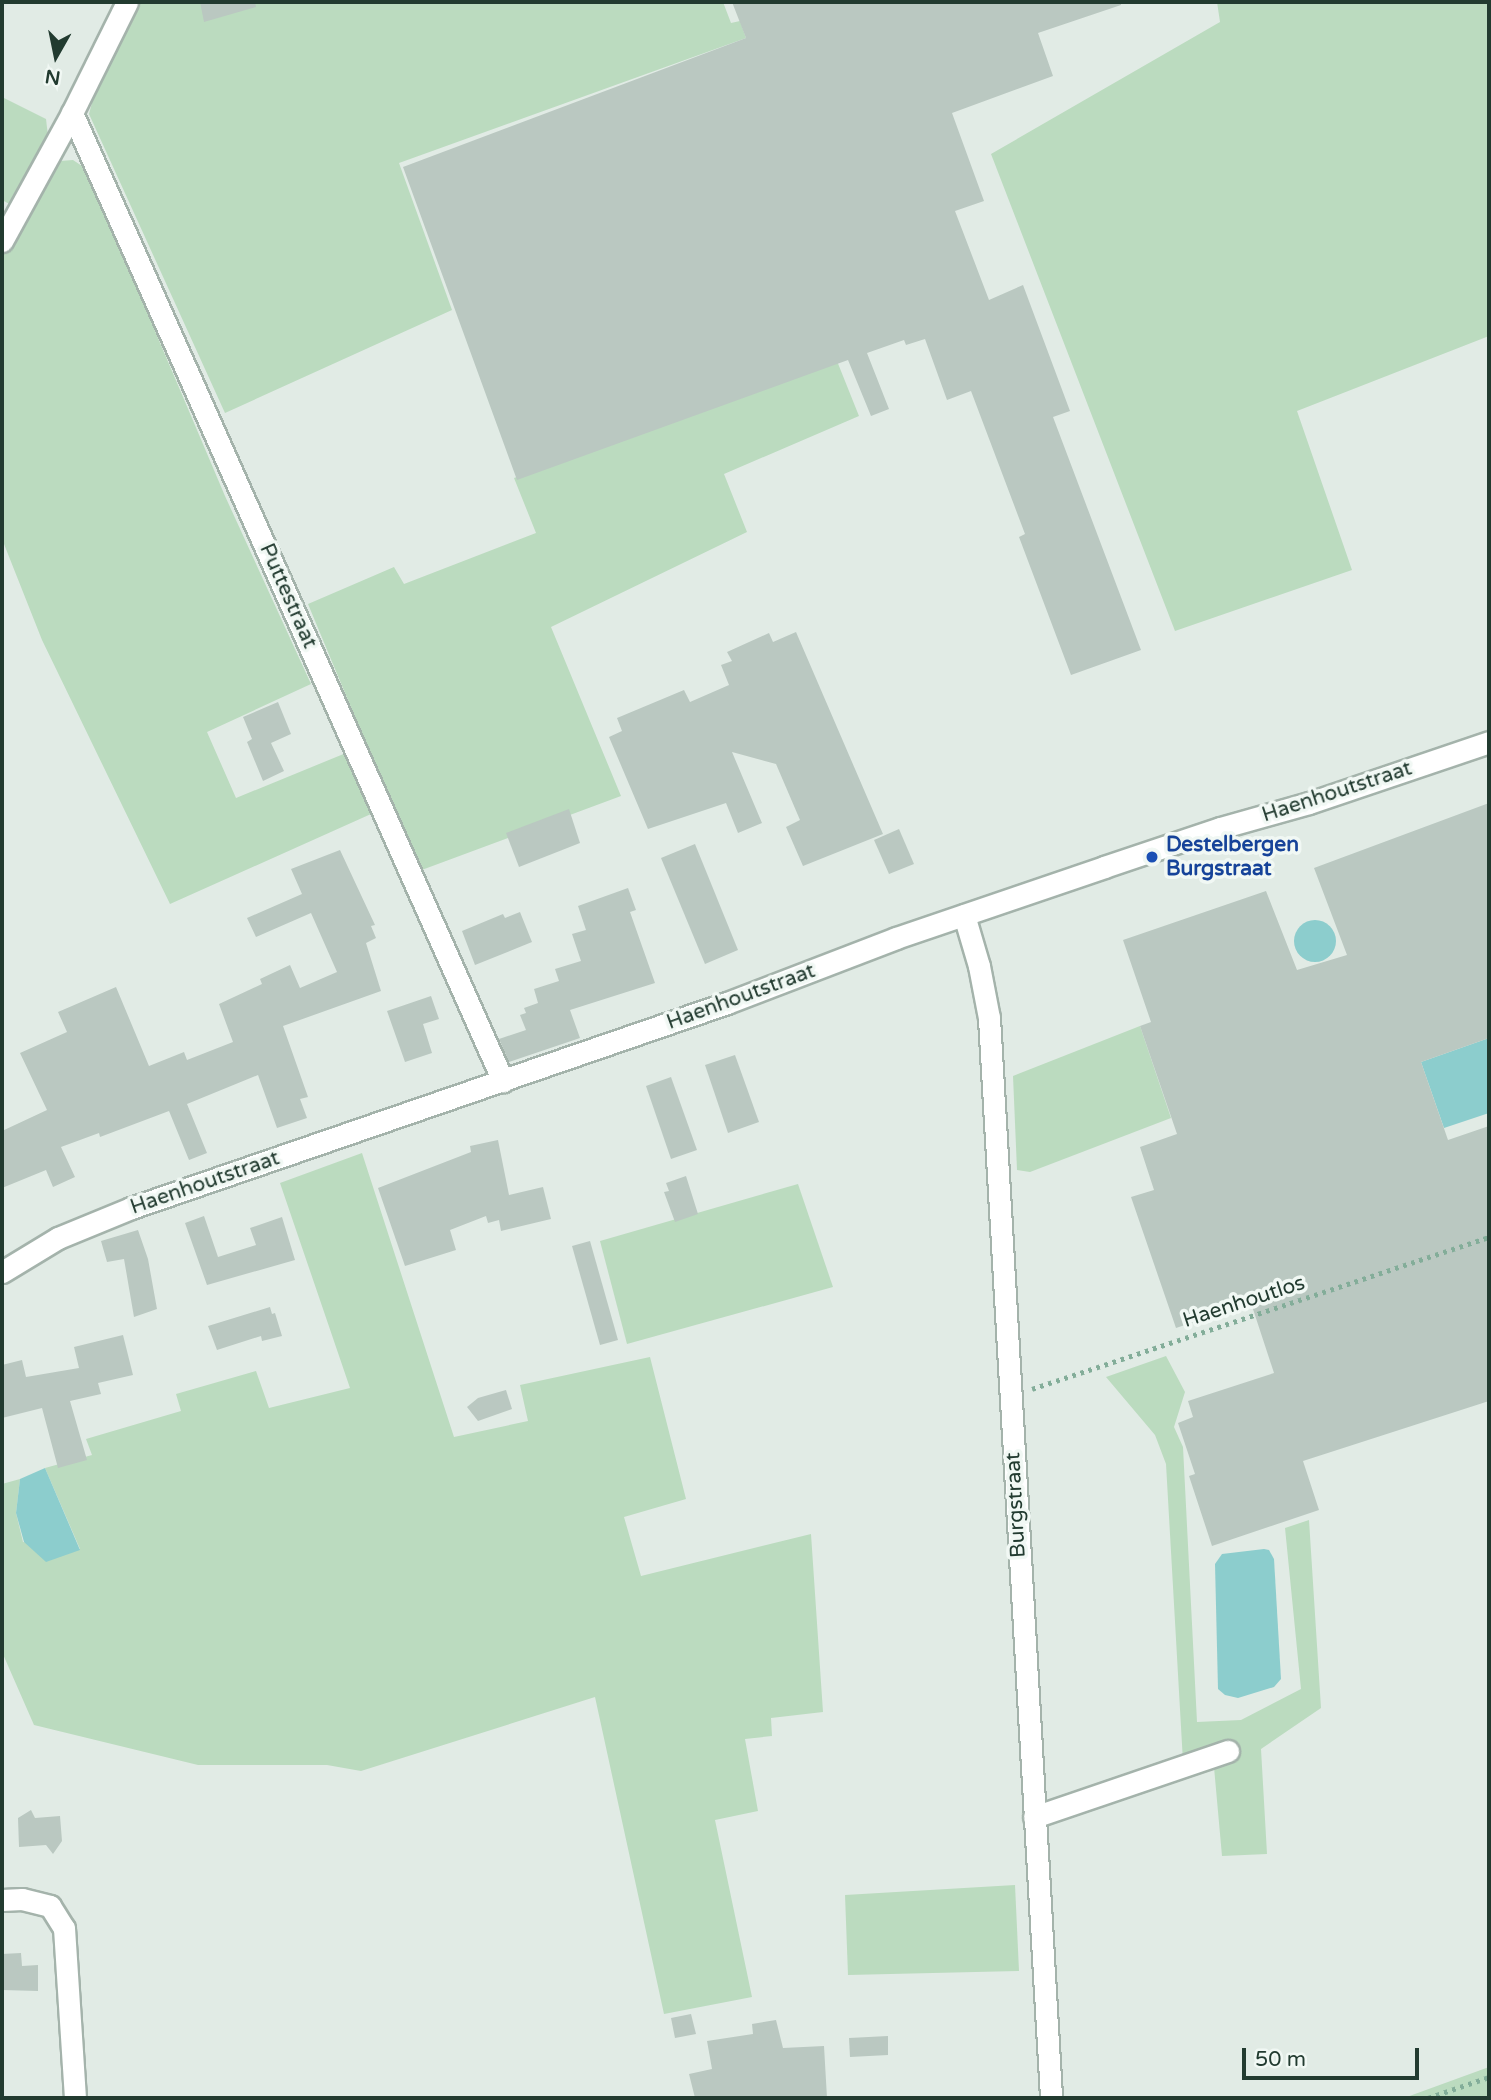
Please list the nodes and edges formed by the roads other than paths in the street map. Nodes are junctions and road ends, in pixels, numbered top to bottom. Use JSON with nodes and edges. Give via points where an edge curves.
{"nodes":[{"id":1,"x":127,"y":2,"type":"edge"},
{"id":2,"x":72,"y":113,"type":"junction"},
{"id":3,"x":2,"y":241,"type":"edge"},
{"id":4,"x":1489,"y":742,"type":"edge"},
{"id":5,"x":964,"y":915,"type":"junction"},
{"id":6,"x":503,"y":1080,"type":"junction"},
{"id":7,"x":2,"y":1272,"type":"edge"},
{"id":8,"x":1228,"y":1751,"type":"dead end"},
{"id":9,"x":1034,"y":1817,"type":"junction"},
{"id":10,"x":2,"y":1900,"type":"edge"},
{"id":11,"x":75,"y":2098,"type":"edge"},
{"id":12,"x":1051,"y":2098,"type":"edge"}],
"edges":[{"from":1,"to":2,"type":"street"},
{"from":2,"to":3,"type":"street"},
{"from":2,"to":6,"type":"street","name":"Puttestraat"},
{"from":4,"to":5,"type":"street","name":"Haenhoutstraat"},
{"from":5,"to":6,"type":"street","name":"Haenhoutstraat"},
{"from":5,"to":9,"type":"street","name":"Burgstraat","via":[[989,1018]]},
{"from":6,"to":7,"type":"street","name":"Haenhoutstraat","via":[[90,1223]]},
{"from":8,"to":9,"type":"street"},
{"from":9,"to":12,"type":"street","name":"Burgstraat"},
{"from":10,"to":11,"type":"street","via":[[50,1906],[64,1928]]}]}
